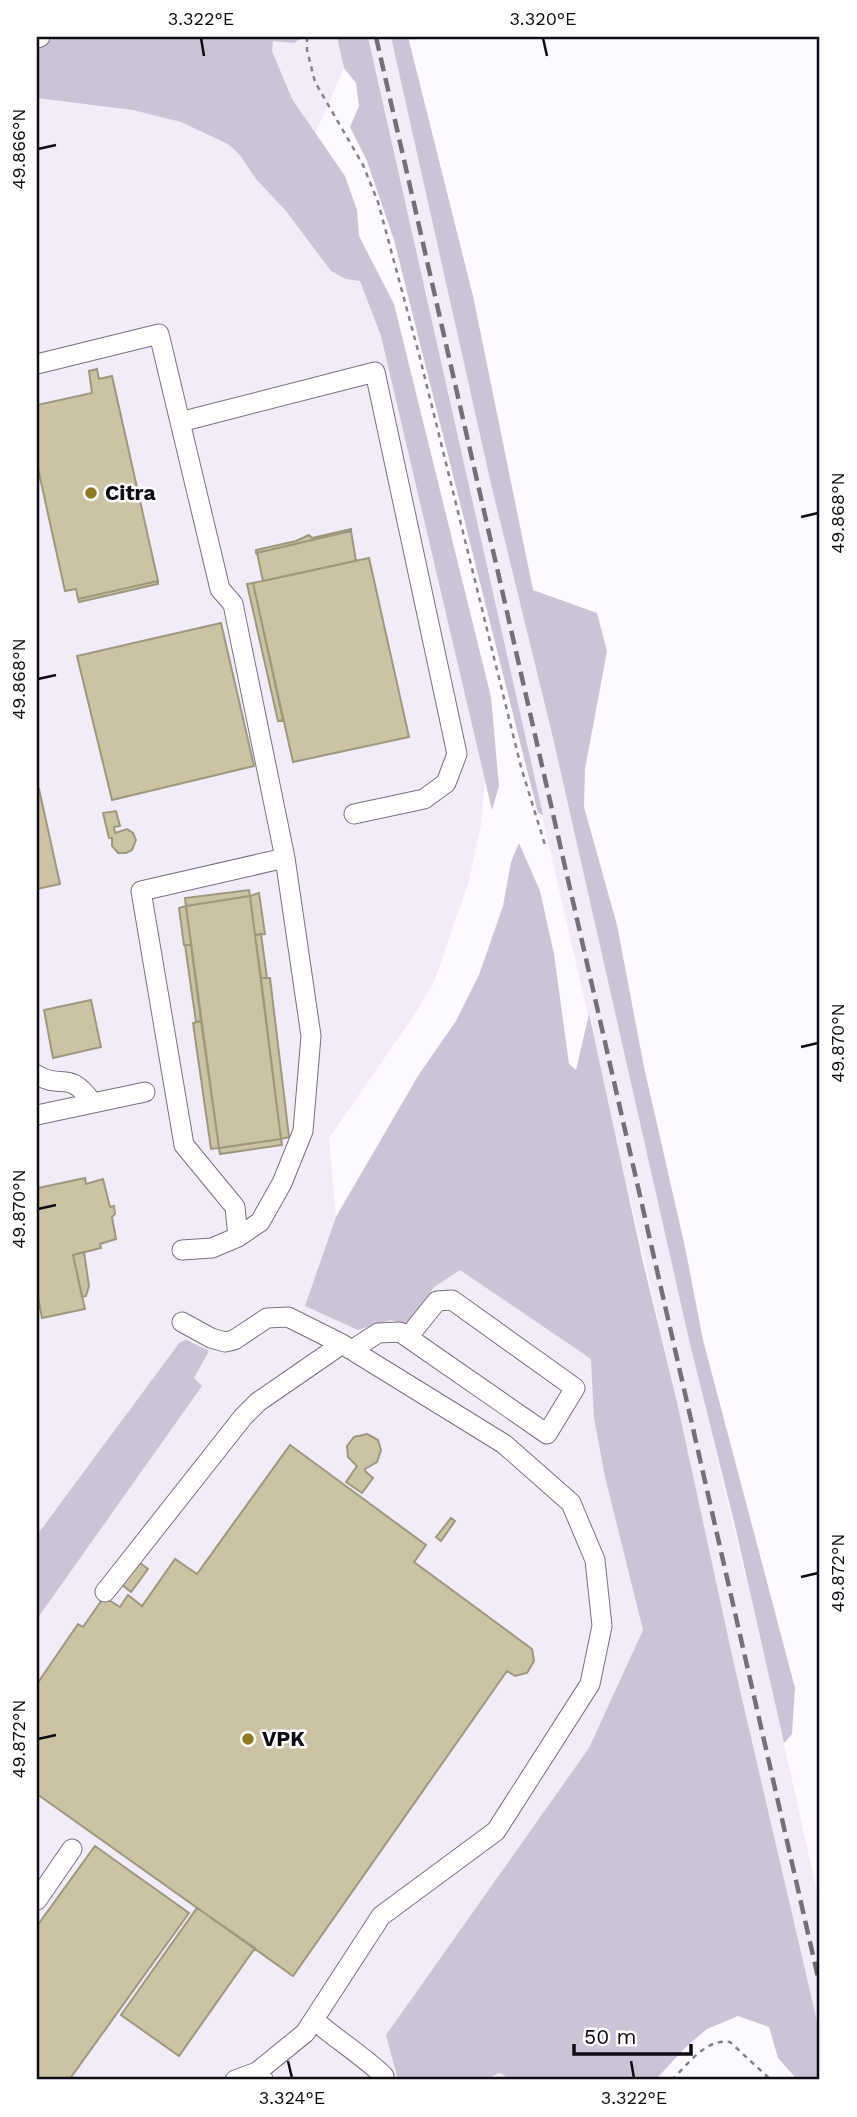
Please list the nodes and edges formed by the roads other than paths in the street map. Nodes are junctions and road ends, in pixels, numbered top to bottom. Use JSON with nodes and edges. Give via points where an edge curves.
{"nodes":[{"id":1,"x":37,"y":365,"type":"edge"},
{"id":2,"x":180,"y":422,"type":"junction"},
{"id":3,"x":354,"y":814,"type":"dead end"},
{"id":4,"x":285,"y":858,"type":"junction"},
{"id":5,"x":37,"y":1075,"type":"edge"},
{"id":6,"x":145,"y":1092,"type":"dead end"},
{"id":7,"x":92,"y":1102,"type":"junction"},
{"id":8,"x":37,"y":1115,"type":"edge"},
{"id":9,"x":238,"y":1237,"type":"junction"},
{"id":10,"x":182,"y":1250,"type":"dead end"},
{"id":11,"x":182,"y":1322,"type":"dead end"},
{"id":12,"x":408,"y":1337,"type":"junction"},
{"id":13,"x":347,"y":1347,"type":"junction"},
{"id":14,"x":105,"y":1592,"type":"dead end"},
{"id":15,"x":72,"y":1849,"type":"dead end"},
{"id":16,"x":37,"y":1900,"type":"edge"},
{"id":17,"x":314,"y":2020,"type":"junction"},
{"id":18,"x":260,"y":2076,"type":"edge"},
{"id":19,"x":234,"y":2080,"type":"edge"},
{"id":20,"x":384,"y":2080,"type":"edge"}],
"edges":[{"from":1,"to":2,"type":"lane","via":[[159,334]]},
{"from":2,"to":3,"type":"lane","via":[[375,372],[457,754],[446,783],[424,799]]},
{"from":2,"to":4,"type":"lane","via":[[220,589],[233,604]]},
{"from":4,"to":9,"type":"lane","via":[[311,1036],[303,1131],[260,1222]]},
{"from":4,"to":9,"type":"lane","via":[[141,891],[184,1145],[234,1207]]},
{"from":5,"to":7,"type":"lane","via":[[70,1082],[82,1088]]},
{"from":6,"to":7,"type":"lane"},
{"from":7,"to":8,"type":"lane"},
{"from":9,"to":10,"type":"lane","via":[[212,1248]]},
{"from":11,"to":13,"type":"lane","via":[[225,1342],[267,1318],[288,1317]]},
{"from":12,"to":12,"type":"lane","via":[[547,1434],[575,1388],[452,1300],[437,1301]]},
{"from":12,"to":13,"type":"lane","via":[[394,1331],[378,1333]]},
{"from":13,"to":14,"type":"lane","via":[[258,1402],[243,1417]]},
{"from":13,"to":17,"type":"lane","via":[[504,1444],[571,1503],[596,1560],[602,1626],[590,1684],[496,1831],[381,1916]]},
{"from":15,"to":16,"type":"lane"},
{"from":17,"to":18,"type":"lane"},
{"from":17,"to":20,"type":"lane","via":[[363,2056]]},
{"from":18,"to":19,"type":"lane"}]}
